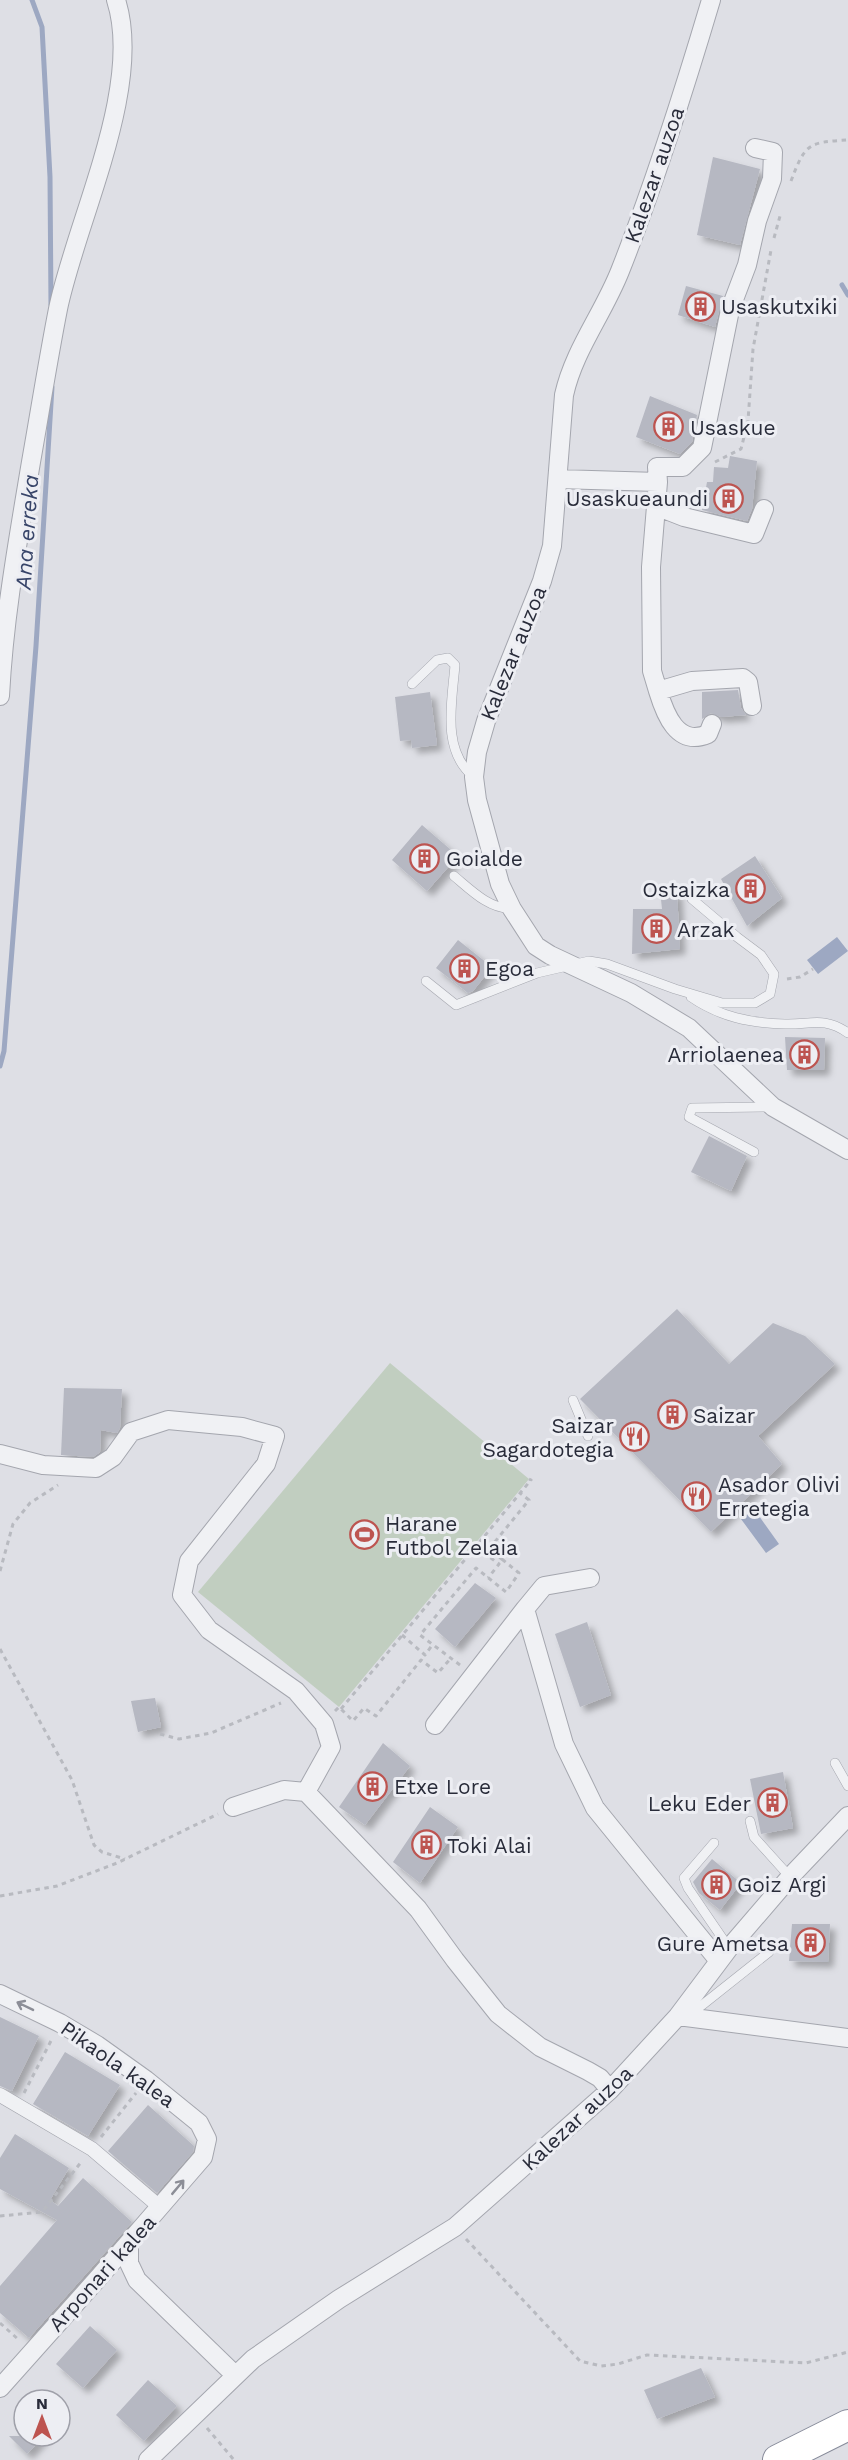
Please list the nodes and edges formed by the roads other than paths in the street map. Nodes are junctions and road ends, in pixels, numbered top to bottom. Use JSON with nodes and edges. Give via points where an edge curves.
{"nodes":[{"id":1,"x":116,"y":0,"type":"edge"},
{"id":2,"x":711,"y":0,"type":"edge"},
{"id":3,"x":754,"y":148,"type":"dead end"},
{"id":4,"x":558,"y":479,"type":"junction"},
{"id":5,"x":658,"y":482,"type":"junction"},
{"id":6,"x":656,"y":506,"type":"junction"},
{"id":7,"x":764,"y":509,"type":"dead end"},
{"id":8,"x":412,"y":684,"type":"dead end"},
{"id":9,"x":658,"y":691,"type":"junction"},
{"id":10,"x":0,"y":696,"type":"edge"},
{"id":11,"x":752,"y":706,"type":"dead end"},
{"id":12,"x":712,"y":723,"type":"dead end"},
{"id":13,"x":474,"y":777,"type":"junction"},
{"id":14,"x":454,"y":876,"type":"dead end"},
{"id":15,"x":692,"y":899,"type":"dead end"},
{"id":16,"x":512,"y":909,"type":"junction"},
{"id":17,"x":569,"y":964,"type":"junction"},
{"id":18,"x":426,"y":981,"type":"dead end"},
{"id":19,"x":682,"y":991,"type":"junction"},
{"id":20,"x":848,"y":1033,"type":"edge"},
{"id":21,"x":773,"y":1107,"type":"junction"},
{"id":22,"x":848,"y":1150,"type":"edge"},
{"id":23,"x":754,"y":1152,"type":"dead end"},
{"id":24,"x":573,"y":1400,"type":"dead end"},
{"id":25,"x":588,"y":1436,"type":"dead end"},
{"id":26,"x":0,"y":1454,"type":"edge"},
{"id":27,"x":590,"y":1578,"type":"dead end"},
{"id":28,"x":525,"y":1609,"type":"junction"},
{"id":29,"x":435,"y":1725,"type":"dead end"},
{"id":30,"x":835,"y":1762,"type":"dead end"},
{"id":31,"x":848,"y":1786,"type":"edge"},
{"id":32,"x":306,"y":1792,"type":"junction"},
{"id":33,"x":233,"y":1807,"type":"road end"},
{"id":34,"x":848,"y":1816,"type":"edge"},
{"id":35,"x":750,"y":1821,"type":"dead end"},
{"id":36,"x":714,"y":1844,"type":"dead end"},
{"id":37,"x":790,"y":1877,"type":"junction"},
{"id":38,"x":769,"y":1952,"type":"dead end"},
{"id":39,"x":724,"y":1954,"type":"junction"},
{"id":40,"x":0,"y":1994,"type":"edge"},
{"id":41,"x":678,"y":2016,"type":"junction"},
{"id":42,"x":848,"y":2038,"type":"edge"},
{"id":43,"x":610,"y":2090,"type":"junction"},
{"id":44,"x":0,"y":2095,"type":"edge"},
{"id":45,"x":203,"y":2157,"type":"joint"},
{"id":46,"x":160,"y":2208,"type":"junction"},
{"id":47,"x":129,"y":2244,"type":"junction"},
{"id":48,"x":100,"y":2276,"type":"junction"},
{"id":49,"x":137,"y":2280,"type":"junction"},
{"id":50,"x":234,"y":2374,"type":"junction"},
{"id":51,"x":0,"y":2388,"type":"edge"},
{"id":52,"x":848,"y":2425,"type":"edge"},
{"id":53,"x":148,"y":2460,"type":"edge"},
{"id":54,"x":778,"y":2460,"type":"edge"}],
"edges":[{"from":1,"to":10,"type":"street","via":[[121,17],[122,63],[112,122],[58,307],[12,572]]},
{"from":2,"to":4,"type":"street","name":"Kalezar auzoa","via":[[647,202],[618,275],[568,375]]},
{"from":3,"to":5,"type":"street","via":[[773,152],[772,179],[730,310],[702,448],[683,467],[657,467]]},
{"from":4,"to":5,"type":"street"},
{"from":4,"to":13,"type":"street","name":"Kalezar auzoa","via":[[549,558],[486,721]]},
{"from":5,"to":6,"type":"street"},
{"from":6,"to":7,"type":"street","via":[[754,534]]},
{"from":6,"to":9,"type":"street","via":[[651,627],[652,671]]},
{"from":8,"to":13,"type":"lane","via":[[437,660],[448,658],[455,665],[450,720],[457,756],[465,771]]},
{"from":9,"to":11,"type":"street","via":[[692,681],[743,678],[748,682]]},
{"from":9,"to":12,"type":"street","via":[[664,713],[678,732],[699,738],[708,734]]},
{"from":13,"to":16,"type":"street","name":"Kalezar auzoa","via":[[491,856]]},
{"from":14,"to":16,"type":"lane","via":[[482,900],[501,909]]},
{"from":15,"to":19,"type":"lane","via":[[761,955],[774,974],[770,994],[755,1003],[722,1003]]},
{"from":16,"to":17,"type":"street","name":"Kalezar auzoa","via":[[536,946]]},
{"from":17,"to":18,"type":"lane","via":[[456,1005]]},
{"from":17,"to":19,"type":"lane","via":[[607,964]]},
{"from":17,"to":21,"type":"street","name":"Kalezar auzoa","via":[[631,993],[689,1028]]},
{"from":19,"to":20,"type":"lane","via":[[729,1017],[787,1024],[822,1021]]},
{"from":21,"to":22,"type":"street","name":"Kalezar auzoa"},
{"from":21,"to":23,"type":"lane","via":[[692,1108],[689,1118]]},
{"from":24,"to":25,"type":"lane"},
{"from":26,"to":32,"type":"street","via":[[43,1465],[96,1468],[113,1457],[131,1432],[168,1420],[242,1427],[275,1436],[266,1464],[189,1561],[182,1595],[209,1630],[298,1694],[324,1724],[331,1747]]},
{"from":27,"to":28,"type":"street","via":[[544,1586]]},
{"from":28,"to":29,"type":"street"},
{"from":28,"to":39,"type":"street","via":[[564,1743],[595,1808]]},
{"from":30,"to":31,"type":"lane"},
{"from":32,"to":33,"type":"street","via":[[284,1790]]},
{"from":32,"to":43,"type":"street","via":[[418,1909],[498,2014],[540,2047],[600,2078]]},
{"from":34,"to":37,"type":"street","name":"Kalezar auzoa"},
{"from":35,"to":37,"type":"lane","via":[[754,1837]]},
{"from":36,"to":39,"type":"lane","via":[[684,1878]]},
{"from":37,"to":39,"type":"street","name":"Kalezar auzoa"},
{"from":38,"to":41,"type":"lane","via":[[702,2006]]},
{"from":39,"to":41,"type":"street","name":"Kalezar auzoa"},
{"from":45,"to":40,"type":"street","name":"Pikaola kalea","one_way":true,"via":[[207,2139],[199,2123],[146,2080],[60,2023]]},
{"from":41,"to":42,"type":"street"},
{"from":41,"to":43,"type":"street","name":"Kalezar auzoa"},
{"from":43,"to":50,"type":"street","name":"Kalezar auzoa","via":[[455,2227],[339,2299]]},
{"from":44,"to":46,"type":"street","via":[[92,2149]]},
{"from":46,"to":45,"type":"street","name":"Arponari kalea","one_way":true},
{"from":46,"to":47,"type":"street","name":"Arponari kalea"},
{"from":47,"to":48,"type":"street","name":"Arponari kalea"},
{"from":47,"to":49,"type":"street","via":[[129,2263]]},
{"from":48,"to":49,"type":"street","via":[[119,2274]]},
{"from":48,"to":51,"type":"street","name":"Arponari kalea"},
{"from":49,"to":50,"type":"street"},
{"from":50,"to":53,"type":"street","name":"Kalezar auzoa"},
{"from":52,"to":54,"type":"highway"}]}
